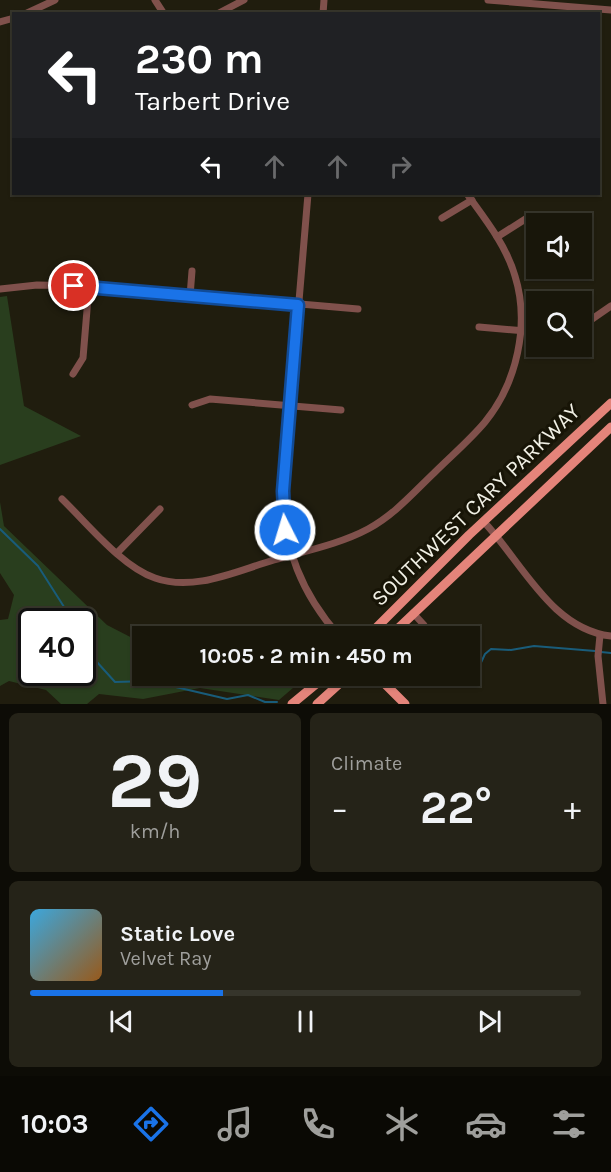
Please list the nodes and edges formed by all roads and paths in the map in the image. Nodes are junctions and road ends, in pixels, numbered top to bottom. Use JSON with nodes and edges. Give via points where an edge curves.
{"nodes":[{"id":1,"x":55,"y":0,"type":"edge"},
{"id":2,"x":244,"y":0,"type":"edge"},
{"id":3,"x":488,"y":0,"type":"edge"},
{"id":4,"x":574,"y":10,"type":"edge"},
{"id":5,"x":611,"y":10,"type":"edge"},
{"id":6,"x":39,"y":11,"type":"edge"},
{"id":7,"x":222,"y":12,"type":"edge"},
{"id":8,"x":308,"y":195,"type":"edge"},
{"id":9,"x":470,"y":197,"type":"edge"},
{"id":10,"x":442,"y":218,"type":"dead end"},
{"id":11,"x":526,"y":219,"type":"edge"},
{"id":12,"x":497,"y":237,"type":"junction"},
{"id":13,"x":192,"y":271,"type":"dead end"},
{"id":14,"x":89,"y":286,"type":"junction"},
{"id":15,"x":0,"y":289,"type":"edge"},
{"id":16,"x":190,"y":296,"type":"junction"},
{"id":17,"x":298,"y":305,"type":"junction"},
{"id":18,"x":611,"y":306,"type":"edge"},
{"id":19,"x":358,"y":309,"type":"dead end"},
{"id":20,"x":592,"y":319,"type":"edge"},
{"id":21,"x":479,"y":327,"type":"dead end"},
{"id":22,"x":521,"y":330,"type":"junction"},
{"id":23,"x":526,"y":331,"type":"edge"},
{"id":24,"x":73,"y":374,"type":"dead end"},
{"id":25,"x":611,"y":403,"type":"edge"},
{"id":26,"x":192,"y":405,"type":"dead end"},
{"id":27,"x":290,"y":405,"type":"junction"},
{"id":28,"x":341,"y":410,"type":"dead end"},
{"id":29,"x":611,"y":427,"type":"edge"},
{"id":30,"x":62,"y":499,"type":"dead end"},
{"id":31,"x":160,"y":509,"type":"dead end"},
{"id":32,"x":484,"y":522,"type":"junction"},
{"id":33,"x":496,"y":534,"type":"junction"},
{"id":34,"x":118,"y":552,"type":"junction"},
{"id":35,"x":290,"y":555,"type":"junction"},
{"id":36,"x":413,"y":613,"type":"junction"},
{"id":37,"x":331,"y":626,"type":"edge"},
{"id":38,"x":378,"y":626,"type":"edge"},
{"id":39,"x":400,"y":626,"type":"edge"},
{"id":40,"x":424,"y":626,"type":"edge"},
{"id":41,"x":600,"y":635,"type":"junction"},
{"id":42,"x":611,"y":636,"type":"edge"},
{"id":43,"x":314,"y":686,"type":"edge"},
{"id":44,"x":336,"y":686,"type":"edge"},
{"id":45,"x":387,"y":686,"type":"edge"},
{"id":46,"x":292,"y":704,"type":"edge"},
{"id":47,"x":316,"y":704,"type":"edge"},
{"id":48,"x":405,"y":704,"type":"edge"},
{"id":49,"x":603,"y":704,"type":"edge"}],
"edges":[{"from":1,"to":6,"type":"street"},
{"from":2,"to":7,"type":"street"},
{"from":3,"to":4,"type":"street"},
{"from":4,"to":5,"type":"street"},
{"from":8,"to":17,"type":"street"},
{"from":9,"to":10,"type":"street"},
{"from":9,"to":12,"type":"street"},
{"from":11,"to":12,"type":"street"},
{"from":12,"to":22,"type":"street","via":[[516,277]]},
{"from":13,"to":16,"type":"street"},
{"from":14,"to":15,"type":"street"},
{"from":14,"to":16,"type":"street"},
{"from":14,"to":24,"type":"street","via":[[82,358]]},
{"from":16,"to":17,"type":"street"},
{"from":17,"to":19,"type":"street"},
{"from":17,"to":27,"type":"street"},
{"from":18,"to":20,"type":"street"},
{"from":21,"to":22,"type":"street"},
{"from":22,"to":23,"type":"street"},
{"from":22,"to":35,"type":"street","via":[[515,364],[498,403],[485,422],[401,506],[368,529]]},
{"from":25,"to":32,"type":"main road","name":"SOUTHWEST CARY PARKWAY"},
{"from":26,"to":27,"type":"street","via":[[210,399]]},
{"from":27,"to":28,"type":"street"},
{"from":27,"to":35,"type":"street","via":[[283,503]]},
{"from":29,"to":33,"type":"main road","name":"SOUTHWEST CARY PARKWAY"},
{"from":30,"to":34,"type":"street"},
{"from":31,"to":34,"type":"street"},
{"from":32,"to":33,"type":"street"},
{"from":32,"to":38,"type":"main road","name":"SOUTHWEST CARY PARKWAY"},
{"from":33,"to":36,"type":"main road","name":"SOUTHWEST CARY PARKWAY"},
{"from":33,"to":41,"type":"street","via":[[559,613],[578,627]]},
{"from":34,"to":35,"type":"street","via":[[145,574],[178,583],[204,581]]},
{"from":35,"to":37,"type":"street","via":[[316,608]]},
{"from":36,"to":39,"type":"main road","name":"SOUTHWEST CARY PARKWAY"},
{"from":36,"to":40,"type":"street"},
{"from":41,"to":42,"type":"street"},
{"from":41,"to":49,"type":"street"},
{"from":43,"to":46,"type":"main road"},
{"from":44,"to":47,"type":"main road"},
{"from":45,"to":48,"type":"main road"}]}
